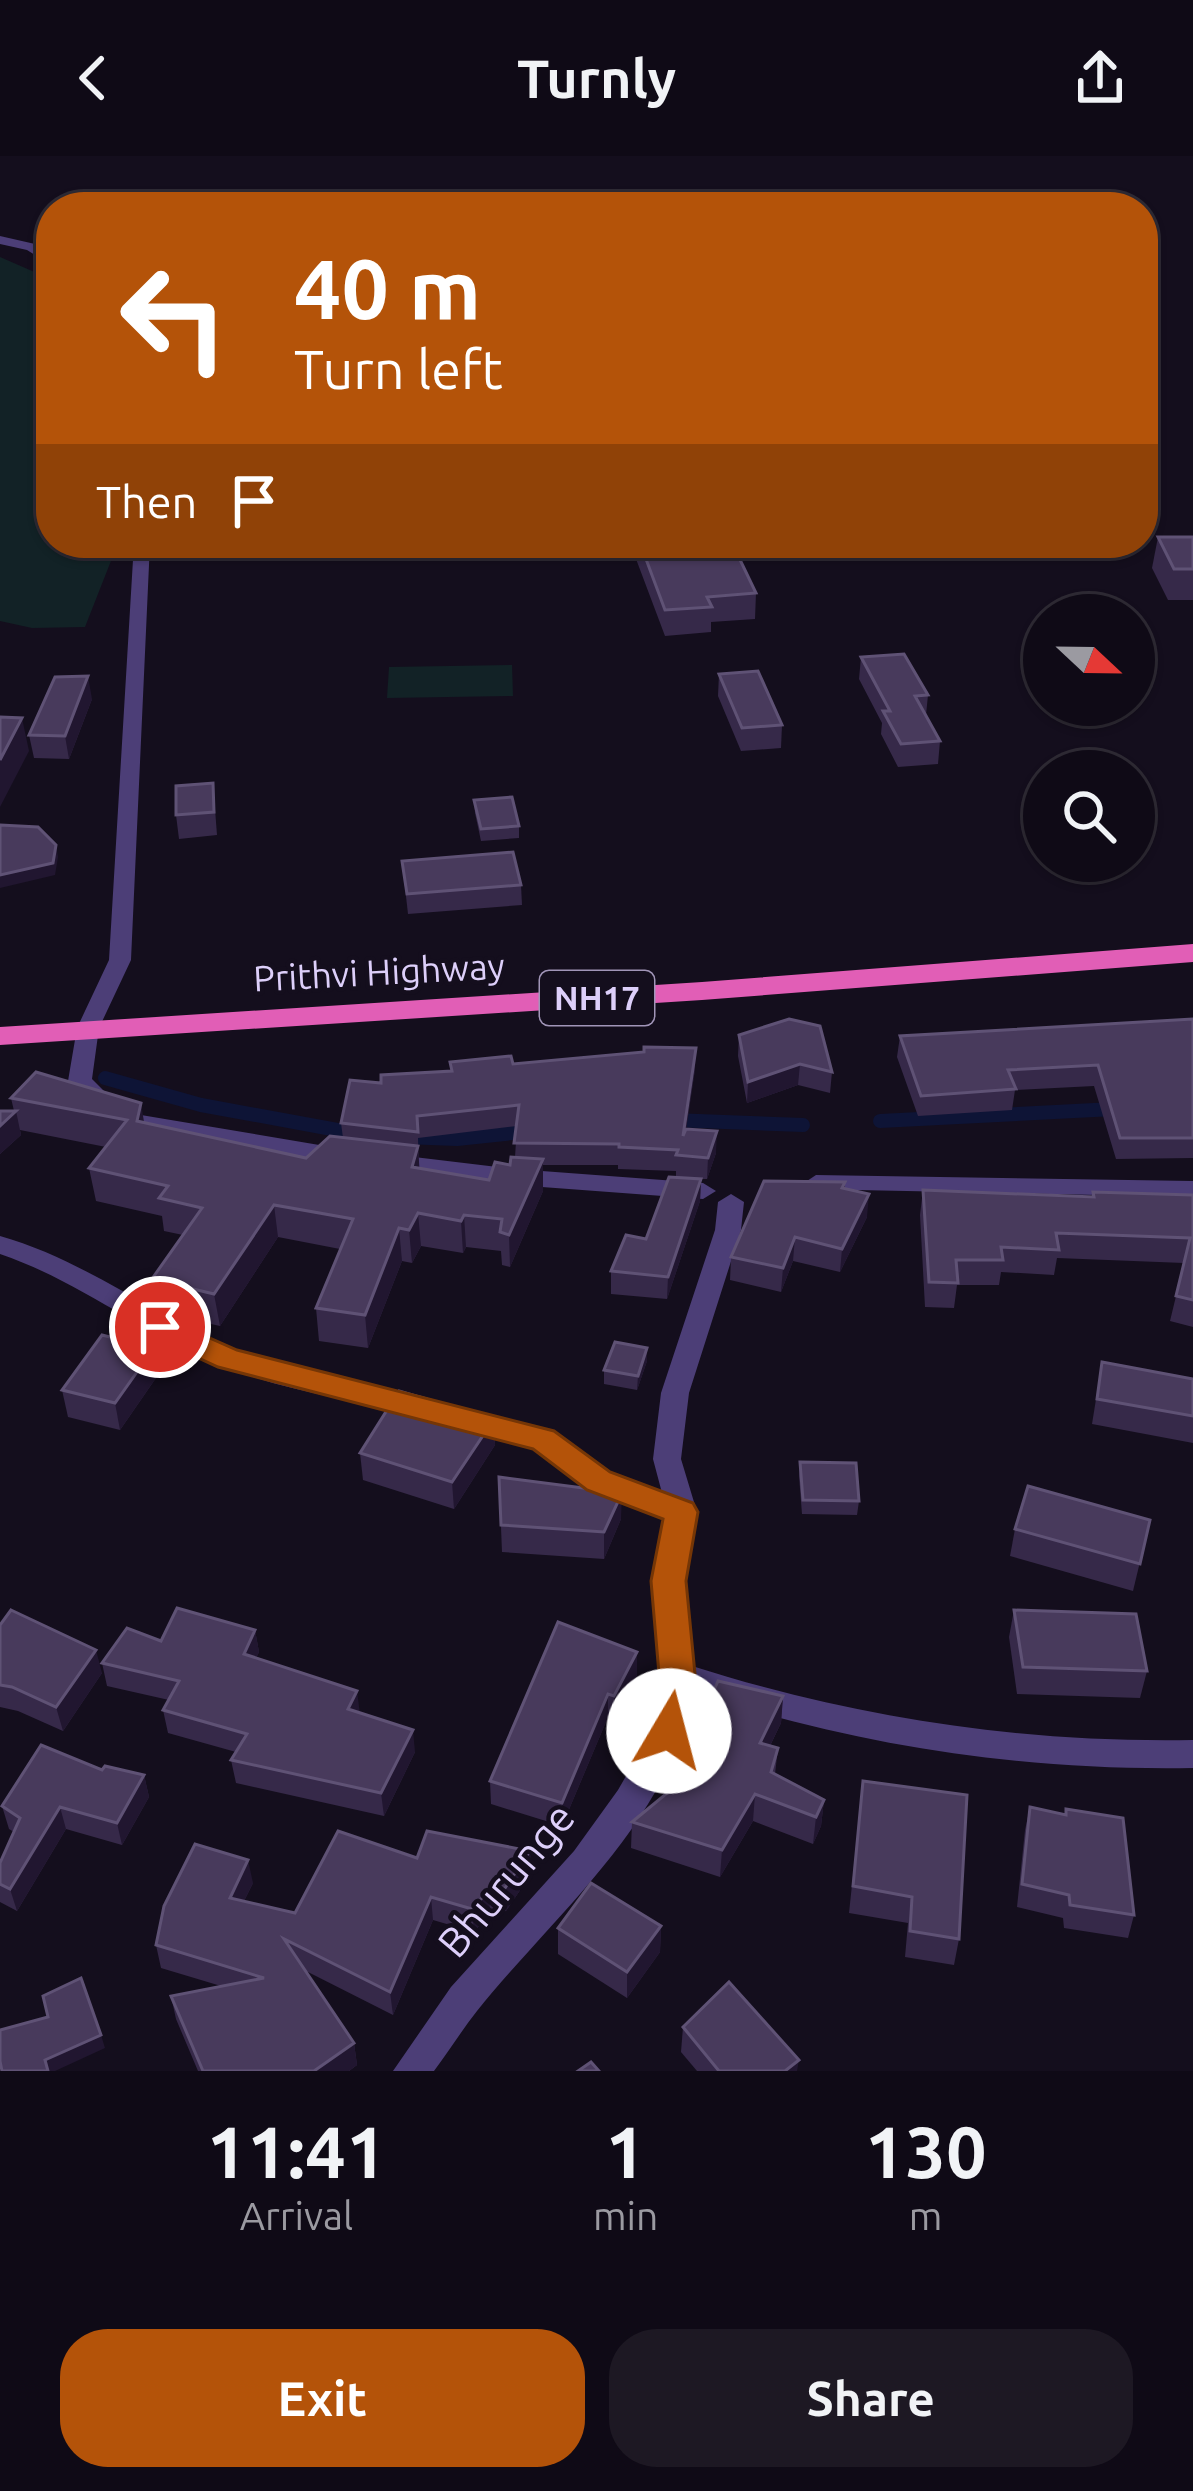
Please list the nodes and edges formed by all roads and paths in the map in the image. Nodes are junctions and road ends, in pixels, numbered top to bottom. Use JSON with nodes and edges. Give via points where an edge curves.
{"nodes":[{"id":1,"x":0,"y":240,"type":"edge"},
{"id":2,"x":36,"y":250,"type":"edge"},
{"id":3,"x":141,"y":558,"type":"edge"},
{"id":4,"x":1193,"y":952,"type":"edge"},
{"id":5,"x":88,"y":1028,"type":"junction"},
{"id":6,"x":0,"y":1036,"type":"edge"},
{"id":7,"x":791,"y":1185,"type":"edge"},
{"id":8,"x":1193,"y":1190,"type":"edge"},
{"id":9,"x":0,"y":1245,"type":"edge"},
{"id":10,"x":682,"y":1512,"type":"junction"},
{"id":11,"x":677,"y":1674,"type":"junction"},
{"id":12,"x":1193,"y":1754,"type":"edge"},
{"id":13,"x":412,"y":2071,"type":"edge"}],
"edges":[{"from":1,"to":2,"type":"street"},
{"from":3,"to":5,"type":"street","via":[[120,960]]},
{"from":4,"to":5,"type":"highway","name":"Prithvi Highway","number":"NH17","via":[[702,992]]},
{"from":5,"to":6,"type":"highway","name":"Prithvi Highway","number":"NH17"},
{"from":5,"to":10,"type":"street","via":[[80,1082],[103,1106],[139,1122],[320,1154],[717,1196],[728,1231],[675,1394],[667,1459]]},
{"from":7,"to":8,"type":"street"},
{"from":9,"to":10,"type":"street","via":[[36,1254],[229,1359],[542,1439],[598,1481]]},
{"from":10,"to":11,"type":"street","name":"Bhurunge","via":[[669,1581]]},
{"from":11,"to":12,"type":"street","via":[[761,1703],[884,1729],[1073,1757]]},
{"from":11,"to":13,"type":"street","name":"Bhurunge","via":[[669,1731],[630,1800]]}]}
